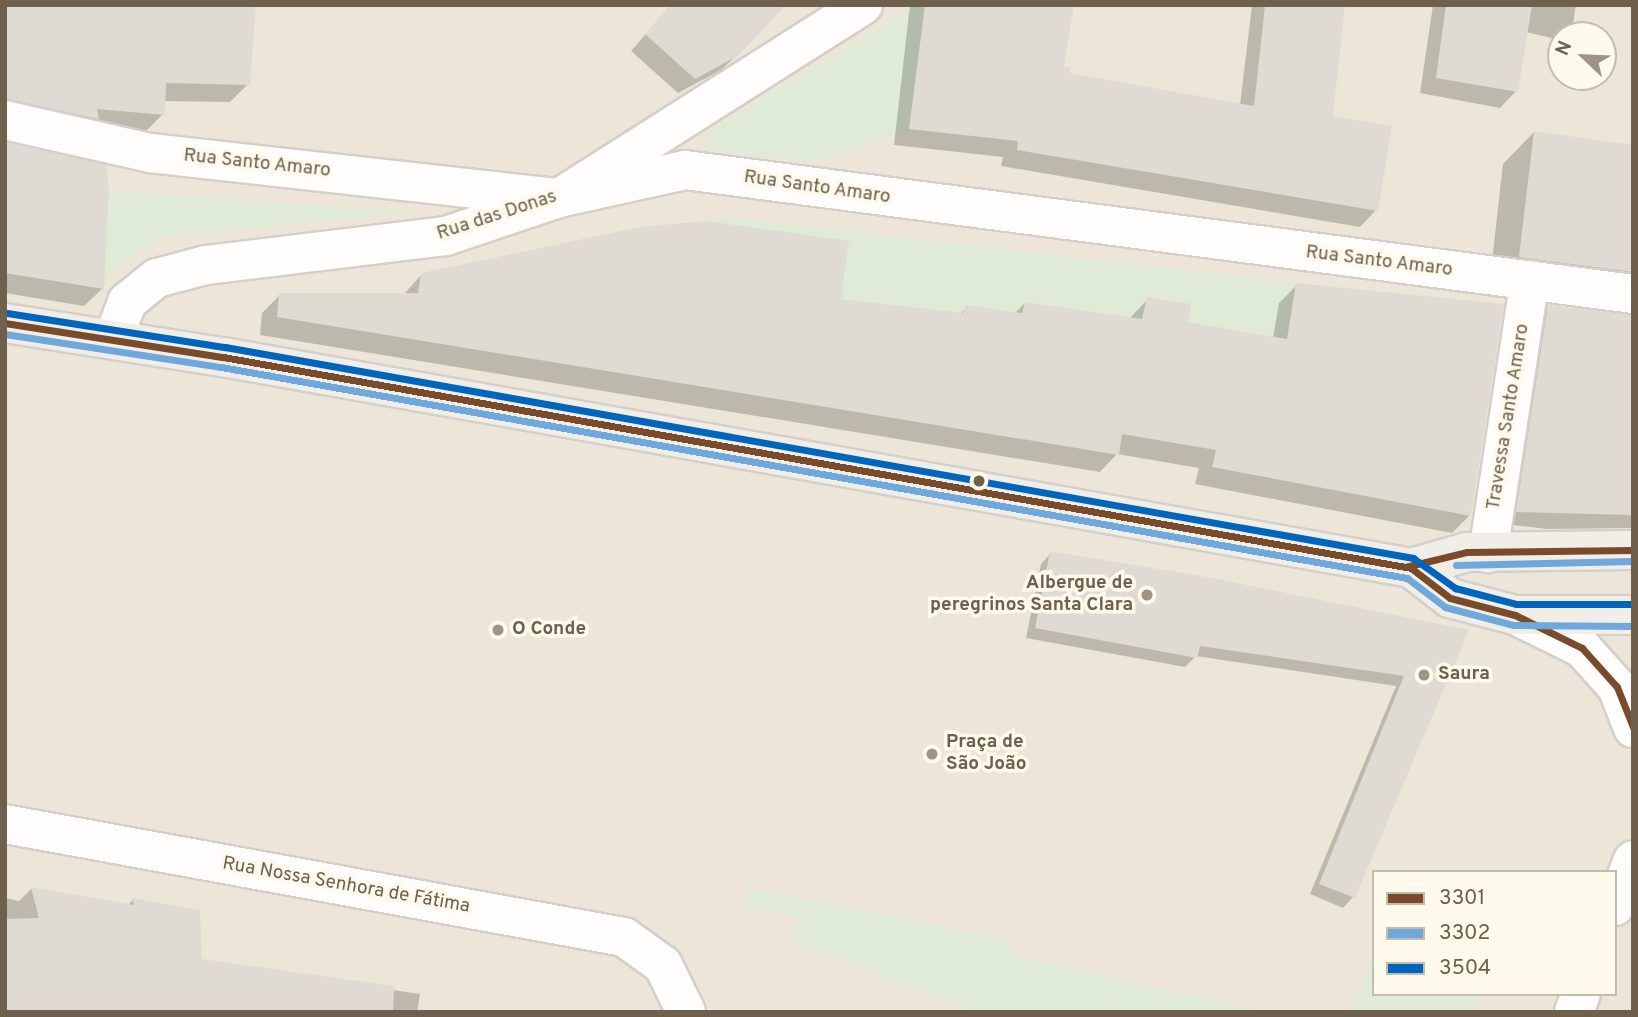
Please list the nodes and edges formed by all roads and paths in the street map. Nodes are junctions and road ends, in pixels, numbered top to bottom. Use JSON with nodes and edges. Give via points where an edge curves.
{"nodes":[{"id":1,"x":863,"y":5,"type":"edge"},
{"id":2,"x":5,"y":120,"type":"edge"},
{"id":3,"x":559,"y":198,"type":"junction"},
{"id":4,"x":1530,"y":280,"type":"junction"},
{"id":5,"x":1633,"y":293,"type":"edge"},
{"id":6,"x":5,"y":323,"type":"edge"},
{"id":7,"x":113,"y":339,"type":"junction"},
{"id":8,"x":1633,"y":550,"type":"edge"},
{"id":9,"x":1488,"y":553,"type":"junction"},
{"id":10,"x":1411,"y":568,"type":"junction"},
{"id":11,"x":1515,"y":615,"type":"junction"},
{"id":12,"x":1633,"y":615,"type":"edge"},
{"id":13,"x":1633,"y":728,"type":"edge"},
{"id":14,"x":5,"y":824,"type":"edge"},
{"id":15,"x":1633,"y":860,"type":"edge"},
{"id":16,"x":1617,"y":901,"type":"edge"},
{"id":17,"x":678,"y":995,"type":"edge"}],
"edges":[{"from":1,"to":3,"type":"street","name":"Rua das Donas"},
{"from":2,"to":3,"type":"street","name":"Rua Santo Amaro","via":[[150,153]]},
{"from":3,"to":4,"type":"street","name":"Rua Santo Amaro","via":[[685,170]]},
{"from":3,"to":7,"type":"street","name":"Rua das Donas","via":[[446,236],[206,265],[157,278],[127,302]]},
{"from":4,"to":5,"type":"street","name":"Rua Santo Amaro"},
{"from":4,"to":9,"type":"street","name":"Travessa Santo Amaro"},
{"from":6,"to":7,"type":"main road"},
{"from":7,"to":10,"type":"main road"},
{"from":8,"to":9,"type":"main road"},
{"from":9,"to":10,"type":"main road","via":[[1467,552]]},
{"from":10,"to":11,"type":"main road","via":[[1450,598]]},
{"from":11,"to":12,"type":"main road"},
{"from":11,"to":13,"type":"street","via":[[1582,648],[1617,687]]},
{"from":14,"to":17,"type":"street","name":"Rua Nossa Senhora de Fátima","via":[[624,937],[663,965]]},
{"from":15,"to":16,"type":"street"}]}
